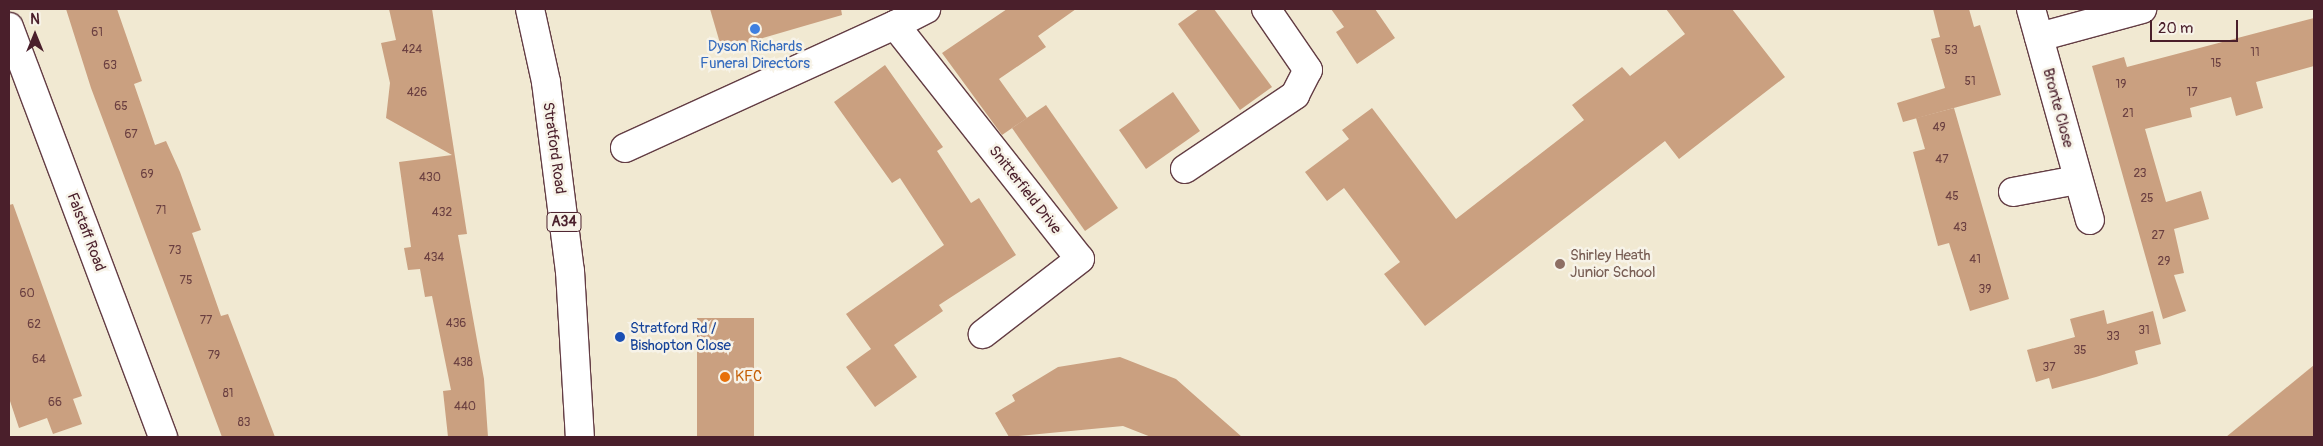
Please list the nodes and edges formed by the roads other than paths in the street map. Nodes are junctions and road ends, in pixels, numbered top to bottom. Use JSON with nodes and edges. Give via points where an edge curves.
{"nodes":[{"id":1,"x":530,"y":9,"type":"edge"},
{"id":2,"x":926,"y":9,"type":"edge"},
{"id":3,"x":1266,"y":9,"type":"edge"},
{"id":4,"x":2031,"y":9,"type":"edge"},
{"id":5,"x":2142,"y":9,"type":"edge"},
{"id":6,"x":895,"y":25,"type":"junction"},
{"id":7,"x":9,"y":27,"type":"edge"},
{"id":8,"x":2039,"y":37,"type":"junction"},
{"id":9,"x":625,"y":148,"type":"dead end"},
{"id":10,"x":1185,"y":169,"type":"dead end"},
{"id":11,"x":2076,"y":180,"type":"junction"},
{"id":12,"x":2013,"y":192,"type":"dead end"},
{"id":13,"x":2090,"y":220,"type":"dead end"},
{"id":14,"x":983,"y":334,"type":"dead end"},
{"id":15,"x":163,"y":437,"type":"edge"},
{"id":16,"x":580,"y":437,"type":"edge"}],
"edges":[{"from":1,"to":16,"type":"main road","name":"Stratford Road","number":"A34","via":[[546,82],[570,271]]},
{"from":2,"to":6,"type":"main road"},
{"from":3,"to":10,"type":"main road","via":[[1308,70],[1295,95]]},
{"from":4,"to":8,"type":"main road","name":"Bronte Close"},
{"from":5,"to":8,"type":"main road"},
{"from":6,"to":9,"type":"main road"},
{"from":6,"to":14,"type":"main road","name":"Snitterfield Drive","via":[[1080,259]]},
{"from":7,"to":15,"type":"main road","name":"Falstaff Road"},
{"from":8,"to":11,"type":"main road","name":"Bronte Close"},
{"from":11,"to":12,"type":"main road"},
{"from":11,"to":13,"type":"main road","name":"Bronte Close"}]}
